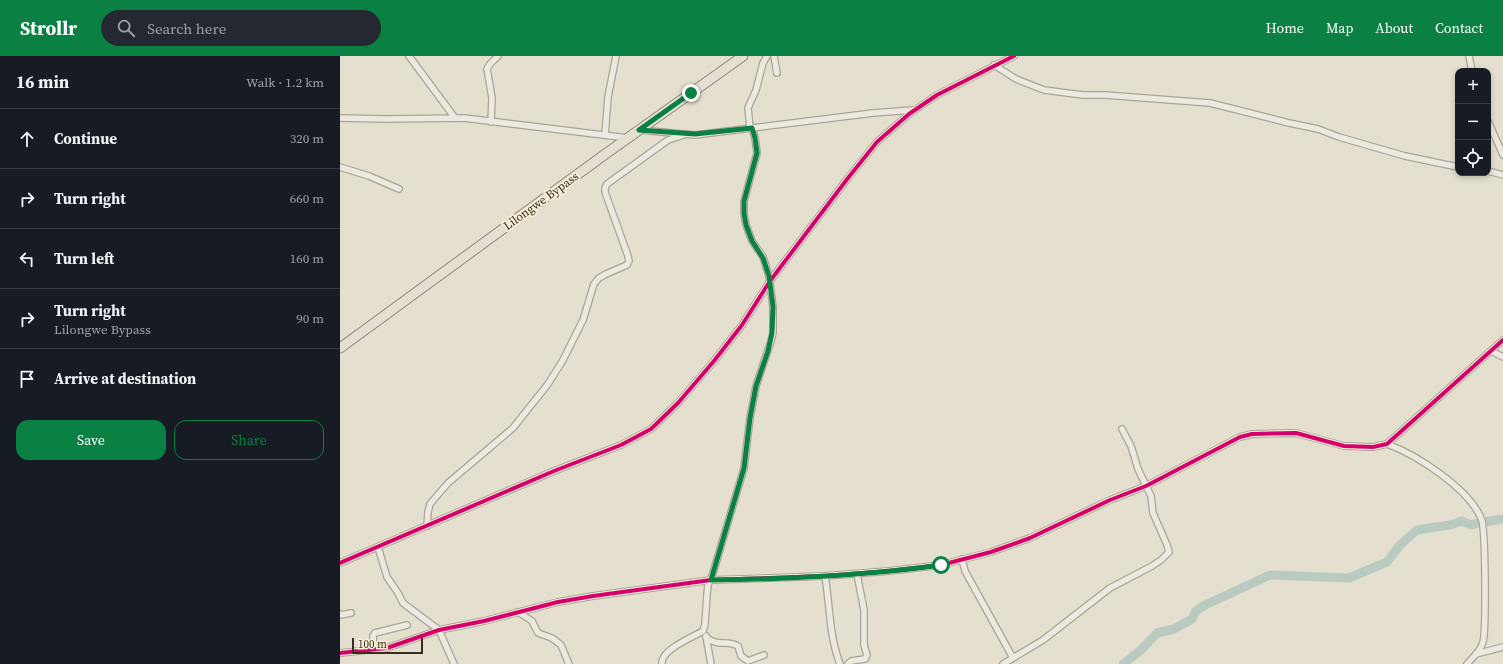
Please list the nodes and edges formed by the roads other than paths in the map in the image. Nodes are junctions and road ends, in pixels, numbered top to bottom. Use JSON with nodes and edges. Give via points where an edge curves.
{"nodes":[{"id":1,"x":409,"y":56,"type":"edge"},
{"id":2,"x":498,"y":56,"type":"edge"},
{"id":3,"x":616,"y":56,"type":"edge"},
{"id":4,"x":743,"y":56,"type":"edge"},
{"id":5,"x":767,"y":56,"type":"edge"},
{"id":6,"x":774,"y":56,"type":"edge"},
{"id":7,"x":1014,"y":56,"type":"edge"},
{"id":8,"x":1469,"y":56,"type":"edge"},
{"id":9,"x":994,"y":65,"type":"junction"},
{"id":10,"x":1471,"y":68,"type":"edge"},
{"id":11,"x":777,"y":73,"type":"dead end"},
{"id":12,"x":914,"y":110,"type":"junction"},
{"id":13,"x":340,"y":118,"type":"edge"},
{"id":14,"x":455,"y":118,"type":"junction"},
{"id":15,"x":491,"y":122,"type":"junction"},
{"id":16,"x":751,"y":128,"type":"junction"},
{"id":17,"x":1491,"y":128,"type":"edge"},
{"id":18,"x":639,"y":130,"type":"junction"},
{"id":19,"x":687,"y":134,"type":"junction"},
{"id":20,"x":605,"y":135,"type":"junction"},
{"id":21,"x":628,"y":138,"type":"junction"},
{"id":22,"x":1503,"y":155,"type":"edge"},
{"id":23,"x":1455,"y":166,"type":"edge"},
{"id":24,"x":340,"y":167,"type":"edge"},
{"id":25,"x":1491,"y":172,"type":"edge"},
{"id":26,"x":1503,"y":175,"type":"edge"},
{"id":27,"x":400,"y":189,"type":"dead end"},
{"id":28,"x":770,"y":281,"type":"junction"},
{"id":29,"x":1503,"y":340,"type":"edge"},
{"id":30,"x":340,"y":348,"type":"edge"},
{"id":31,"x":1491,"y":351,"type":"junction"},
{"id":32,"x":1503,"y":357,"type":"edge"},
{"id":33,"x":1122,"y":429,"type":"dead end"},
{"id":34,"x":1387,"y":444,"type":"junction"},
{"id":35,"x":1146,"y":486,"type":"junction"},
{"id":36,"x":427,"y":526,"type":"junction"},
{"id":37,"x":378,"y":547,"type":"junction"},
{"id":38,"x":962,"y":559,"type":"junction"},
{"id":39,"x":340,"y":563,"type":"edge"},
{"id":40,"x":857,"y":574,"type":"junction"},
{"id":41,"x":825,"y":576,"type":"junction"},
{"id":42,"x":711,"y":580,"type":"junction"},
{"id":43,"x":518,"y":612,"type":"junction"},
{"id":44,"x":351,"y":613,"type":"dead end"},
{"id":45,"x":340,"y":614,"type":"edge"},
{"id":46,"x":407,"y":624,"type":"dead end"},
{"id":47,"x":439,"y":630,"type":"junction"},
{"id":48,"x":703,"y":631,"type":"junction"},
{"id":49,"x":706,"y":637,"type":"junction"},
{"id":50,"x":1503,"y":647,"type":"edge"},
{"id":51,"x":374,"y":650,"type":"junction"},
{"id":52,"x":340,"y":653,"type":"edge"},
{"id":53,"x":764,"y":655,"type":"dead end"},
{"id":54,"x":1476,"y":655,"type":"junction"},
{"id":55,"x":1013,"y":658,"type":"junction"},
{"id":56,"x":660,"y":663,"type":"edge"},
{"id":57,"x":454,"y":664,"type":"edge"},
{"id":58,"x":569,"y":664,"type":"edge"},
{"id":59,"x":711,"y":664,"type":"edge"},
{"id":60,"x":840,"y":664,"type":"edge"},
{"id":61,"x":848,"y":664,"type":"edge"},
{"id":62,"x":1003,"y":664,"type":"edge"},
{"id":63,"x":1467,"y":664,"type":"edge"}],
"edges":[{"from":1,"to":14,"type":"street"},
{"from":2,"to":15,"type":"street","via":[[487,69],[492,98]]},
{"from":3,"to":20,"type":"street","via":[[608,97]]},
{"from":4,"to":18,"type":"main road","name":"Lilongwe Bypass"},
{"from":5,"to":16,"type":"street","via":[[748,108]]},
{"from":6,"to":11,"type":"street"},
{"from":7,"to":9,"type":"street"},
{"from":8,"to":10,"type":"street"},
{"from":9,"to":12,"type":"street"},
{"from":9,"to":23,"type":"street","via":[[1016,79],[1044,90],[1210,104],[1318,129],[1405,156]]},
{"from":12,"to":16,"type":"street"},
{"from":12,"to":28,"type":"street","via":[[872,148]]},
{"from":13,"to":14,"type":"street"},
{"from":14,"to":15,"type":"street"},
{"from":15,"to":20,"type":"street"},
{"from":16,"to":19,"type":"street"},
{"from":16,"to":28,"type":"street","via":[[757,153],[744,201],[744,220],[752,241],[763,258]]},
{"from":17,"to":22,"type":"street"},
{"from":18,"to":19,"type":"street"},
{"from":18,"to":21,"type":"main road","name":"Lilongwe Bypass"},
{"from":19,"to":36,"type":"street","via":[[668,140],[606,184],[605,192],[628,256],[627,265],[599,278],[594,284],[584,320],[548,384],[513,428],[448,483],[430,504]]},
{"from":20,"to":21,"type":"street"},
{"from":21,"to":30,"type":"main road","name":"Lilongwe Bypass"},
{"from":24,"to":27,"type":"street"},
{"from":25,"to":26,"type":"street"},
{"from":28,"to":36,"type":"street","via":[[742,325],[714,361],[678,403],[651,429],[621,446],[554,471]]},
{"from":28,"to":42,"type":"street","via":[[773,319],[771,341],[756,386],[744,468]]},
{"from":29,"to":31,"type":"street"},
{"from":31,"to":32,"type":"street"},
{"from":31,"to":34,"type":"street"},
{"from":33,"to":35,"type":"street"},
{"from":34,"to":35,"type":"street","via":[[1373,447],[1344,446],[1296,433],[1252,434],[1240,437]]},
{"from":34,"to":54,"type":"street","via":[[1417,458],[1460,490],[1482,518],[1484,633],[1481,648]]},
{"from":35,"to":38,"type":"street","via":[[1022,541]]},
{"from":35,"to":55,"type":"street","via":[[1151,496],[1153,513],[1169,552],[1152,566],[1110,588],[1043,640]]},
{"from":36,"to":37,"type":"street"},
{"from":37,"to":39,"type":"street"},
{"from":37,"to":47,"type":"street","via":[[387,577],[403,604]]},
{"from":38,"to":40,"type":"street","via":[[931,566]]},
{"from":38,"to":55,"type":"street"},
{"from":40,"to":41,"type":"street"},
{"from":40,"to":61,"type":"street","via":[[864,610],[864,645],[867,655],[865,659],[851,661]]},
{"from":41,"to":42,"type":"street"},
{"from":41,"to":60,"type":"street","via":[[832,634]]},
{"from":42,"to":43,"type":"street","via":[[565,600]]},
{"from":42,"to":48,"type":"street","via":[[708,585]]},
{"from":43,"to":47,"type":"street"},
{"from":43,"to":58,"type":"street","via":[[532,621],[538,633],[552,638],[561,645]]},
{"from":44,"to":45,"type":"street"},
{"from":46,"to":51,"type":"street","via":[[375,633]]},
{"from":47,"to":51,"type":"street","via":[[390,648]]},
{"from":47,"to":57,"type":"street"},
{"from":48,"to":49,"type":"street"},
{"from":48,"to":56,"type":"street","via":[[678,643]]},
{"from":49,"to":53,"type":"street","via":[[718,643],[738,646],[742,656],[748,661]]},
{"from":49,"to":59,"type":"street"},
{"from":50,"to":54,"type":"street"},
{"from":51,"to":52,"type":"street"},
{"from":54,"to":63,"type":"street"},
{"from":55,"to":62,"type":"street"}]}
